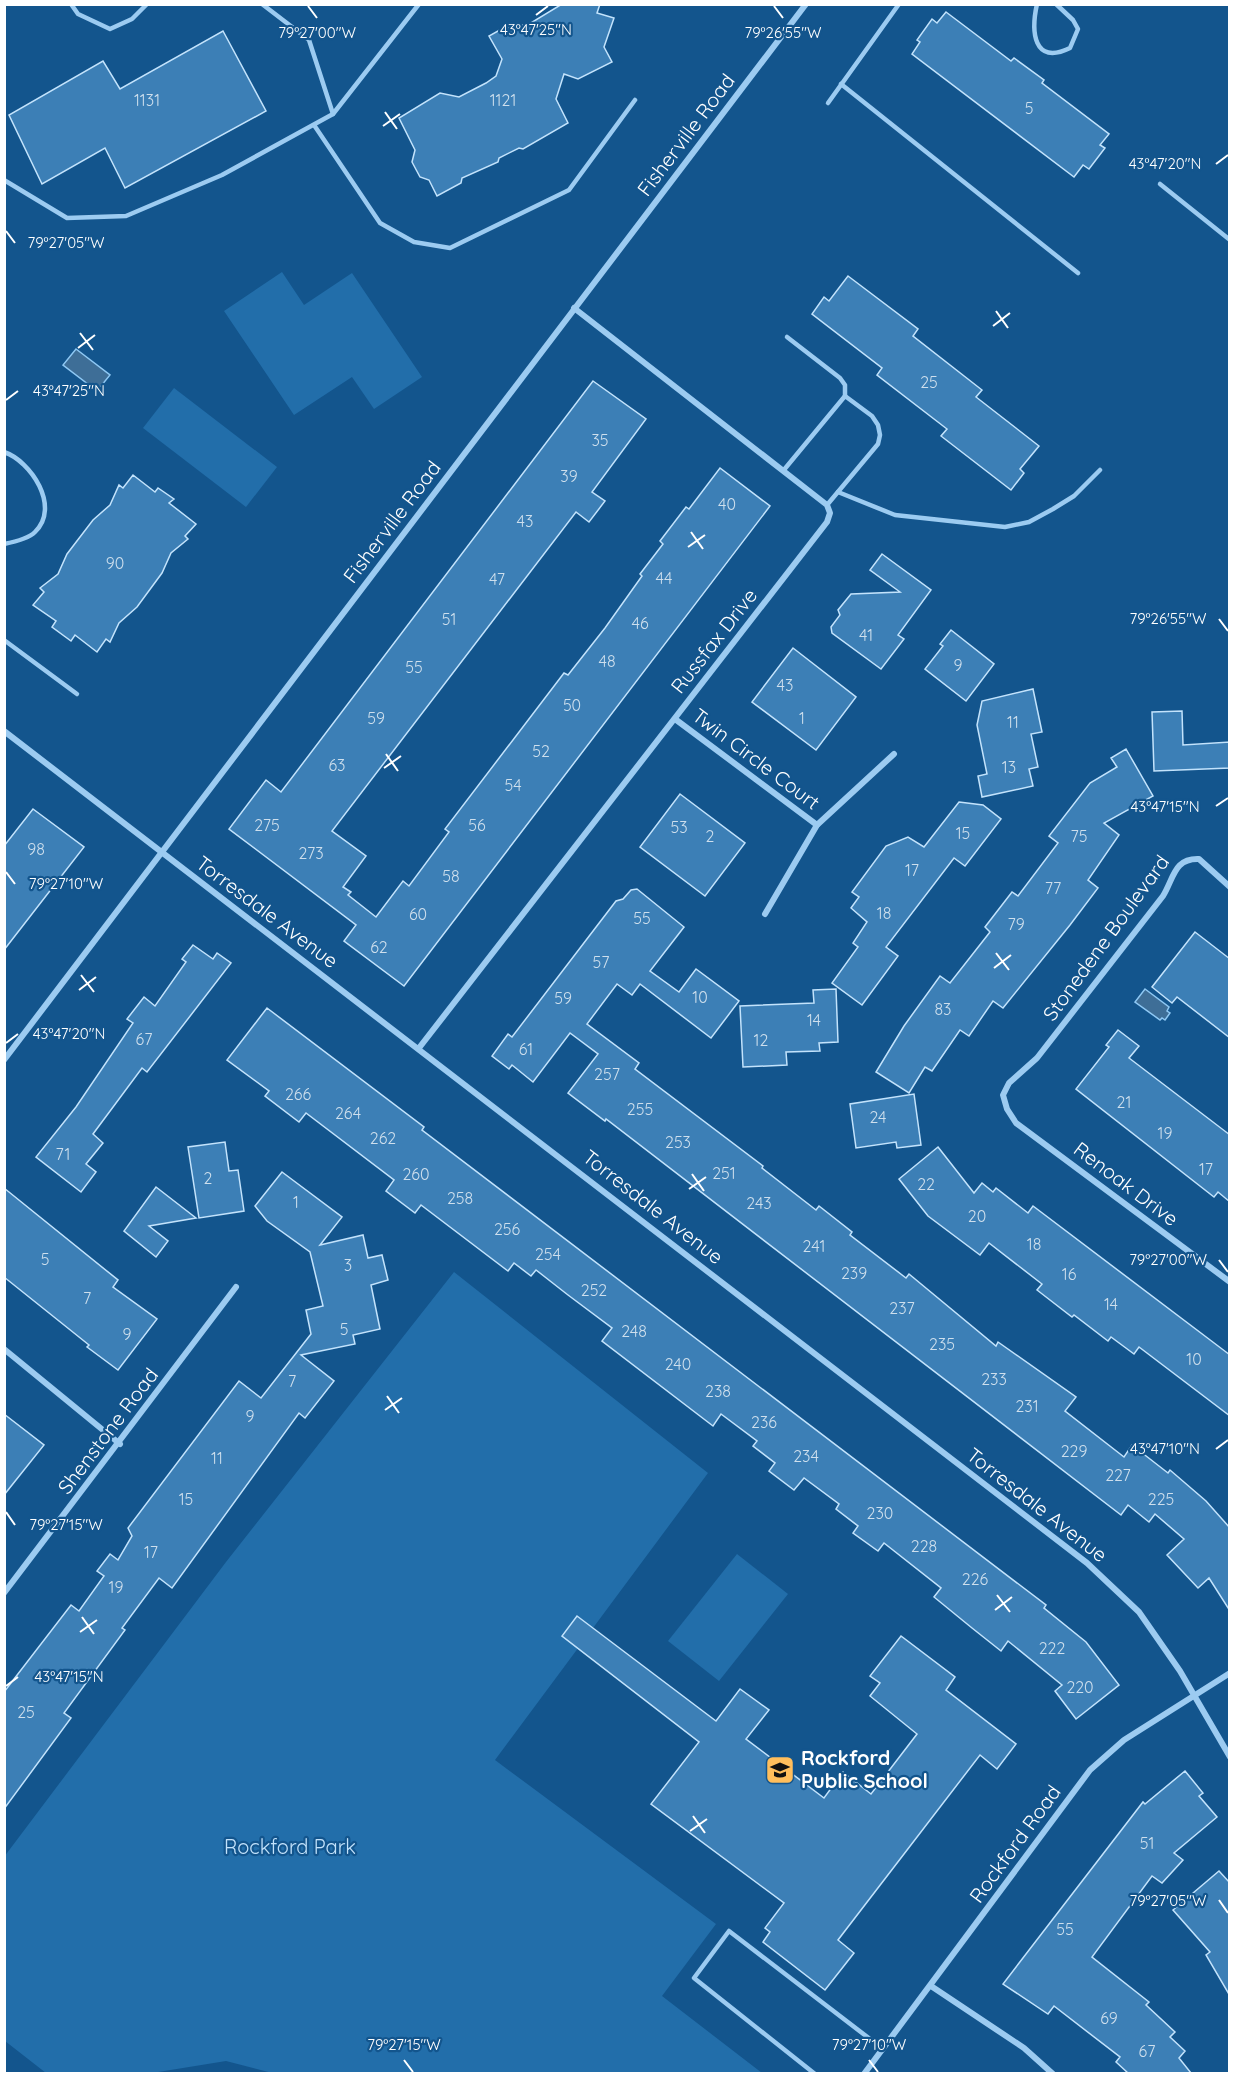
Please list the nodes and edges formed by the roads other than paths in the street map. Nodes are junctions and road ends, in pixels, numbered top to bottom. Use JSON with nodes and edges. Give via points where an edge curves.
{"nodes":[{"id":1,"x":71,"y":4,"type":"edge"},
{"id":2,"x":147,"y":4,"type":"edge"},
{"id":3,"x":262,"y":4,"type":"edge"},
{"id":4,"x":419,"y":4,"type":"edge"},
{"id":5,"x":806,"y":4,"type":"edge"},
{"id":6,"x":899,"y":4,"type":"edge"},
{"id":7,"x":1037,"y":4,"type":"edge"},
{"id":8,"x":1056,"y":4,"type":"edge"},
{"id":9,"x":842,"y":84,"type":"junction"},
{"id":10,"x":635,"y":100,"type":"dead end"},
{"id":11,"x":828,"y":103,"type":"dead end"},
{"id":12,"x":333,"y":114,"type":"junction"},
{"id":13,"x":314,"y":124,"type":"junction"},
{"id":14,"x":4,"y":180,"type":"edge"},
{"id":15,"x":1160,"y":184,"type":"dead end"},
{"id":16,"x":1230,"y":240,"type":"edge"},
{"id":17,"x":1078,"y":273,"type":"dead end"},
{"id":18,"x":574,"y":308,"type":"junction"},
{"id":19,"x":787,"y":337,"type":"dead end"},
{"id":20,"x":844,"y":396,"type":"junction"},
{"id":21,"x":4,"y":452,"type":"edge"},
{"id":22,"x":1100,"y":470,"type":"dead end"},
{"id":23,"x":783,"y":471,"type":"junction"},
{"id":24,"x":838,"y":492,"type":"junction"},
{"id":25,"x":827,"y":505,"type":"junction"},
{"id":26,"x":4,"y":544,"type":"edge"},
{"id":27,"x":4,"y":640,"type":"edge"},
{"id":28,"x":77,"y":694,"type":"dead end"},
{"id":29,"x":675,"y":719,"type":"junction"},
{"id":30,"x":4,"y":731,"type":"edge"},
{"id":31,"x":894,"y":754,"type":"dead end"},
{"id":32,"x":817,"y":825,"type":"junction"},
{"id":33,"x":162,"y":853,"type":"junction"},
{"id":34,"x":1230,"y":887,"type":"edge"},
{"id":35,"x":765,"y":914,"type":"dead end"},
{"id":36,"x":419,"y":1048,"type":"junction"},
{"id":37,"x":4,"y":1060,"type":"edge"},
{"id":38,"x":1006,"y":1109,"type":"joint"},
{"id":39,"x":1230,"y":1282,"type":"edge"},
{"id":40,"x":236,"y":1287,"type":"dead end"},
{"id":41,"x":4,"y":1349,"type":"edge"},
{"id":42,"x":120,"y":1444,"type":"junction"},
{"id":43,"x":4,"y":1593,"type":"edge"},
{"id":44,"x":1230,"y":1673,"type":"edge"},
{"id":45,"x":1194,"y":1695,"type":"junction"},
{"id":46,"x":1230,"y":1758,"type":"edge"},
{"id":47,"x":931,"y":1986,"type":"junction"},
{"id":48,"x":883,"y":2049,"type":"junction"},
{"id":49,"x":815,"y":2073,"type":"edge"},
{"id":50,"x":864,"y":2073,"type":"edge"},
{"id":51,"x":1053,"y":2073,"type":"edge"}],
"edges":[{"from":1,"to":2,"type":"lane","via":[[78,14],[110,29],[132,19]]},
{"from":3,"to":12,"type":"lane","via":[[309,40]]},
{"from":4,"to":12,"type":"lane"},
{"from":5,"to":18,"type":"street","name":"Fisherville Road"},
{"from":6,"to":9,"type":"lane"},
{"from":7,"to":8,"type":"lane","via":[[1033,33],[1040,47],[1048,53],[1059,53],[1070,48],[1077,29]]},
{"from":9,"to":11,"type":"lane"},
{"from":9,"to":17,"type":"lane"},
{"from":10,"to":13,"type":"lane","via":[[569,190],[450,248],[414,242],[380,223]]},
{"from":12,"to":13,"type":"lane"},
{"from":13,"to":14,"type":"lane","via":[[222,175],[126,216],[67,218]]},
{"from":15,"to":16,"type":"lane"},
{"from":18,"to":23,"type":"street"},
{"from":18,"to":33,"type":"street","name":"Fisherville Road"},
{"from":19,"to":20,"type":"lane","via":[[840,378],[845,385]]},
{"from":20,"to":23,"type":"lane"},
{"from":20,"to":24,"type":"lane","via":[[872,416],[879,435],[878,444]]},
{"from":21,"to":26,"type":"lane","via":[[23,462],[33,475],[43,494],[43,518],[35,532]]},
{"from":22,"to":24,"type":"lane","via":[[1074,496],[1053,509],[1029,522],[1005,527],[896,515]]},
{"from":23,"to":25,"type":"street"},
{"from":24,"to":25,"type":"lane"},
{"from":25,"to":29,"type":"street","name":"Russfax Drive","via":[[827,522]]},
{"from":27,"to":28,"type":"lane"},
{"from":29,"to":32,"type":"street","name":"Twin Circle Court"},
{"from":29,"to":36,"type":"street","name":"Russfax Drive"},
{"from":30,"to":33,"type":"street","name":"Torresdale Avenue"},
{"from":31,"to":32,"type":"street","name":"Twin Circle Court"},
{"from":32,"to":35,"type":"street","name":"Twin Circle Court"},
{"from":33,"to":36,"type":"street","name":"Torresdale Avenue"},
{"from":33,"to":37,"type":"street","name":"Fisherville Road"},
{"from":34,"to":38,"type":"street","name":"Stonedene Boulevard","via":[[1199,859],[1188,858],[1176,866],[1163,896],[1037,1058],[1009,1083],[1003,1095]]},
{"from":36,"to":45,"type":"street","name":"Torresdale Avenue","via":[[1087,1563],[1139,1612]]},
{"from":38,"to":39,"type":"street","name":"Renoak Drive","via":[[1016,1123]]},
{"from":40,"to":42,"type":"street","name":"Shenstone Road"},
{"from":41,"to":42,"type":"street"},
{"from":42,"to":43,"type":"street","name":"Shenstone Road"},
{"from":44,"to":45,"type":"street","name":"Rockford Road"},
{"from":45,"to":46,"type":"street","name":"Torresdale Avenue"},
{"from":45,"to":47,"type":"street","name":"Rockford Road","via":[[1124,1740],[1090,1770]]},
{"from":47,"to":48,"type":"street","name":"Rockford Road"},
{"from":47,"to":51,"type":"street","via":[[1024,2048]]},
{"from":48,"to":49,"type":"lane","via":[[729,1931],[694,1978]]},
{"from":48,"to":50,"type":"street","name":"Rockford Road"}]}
